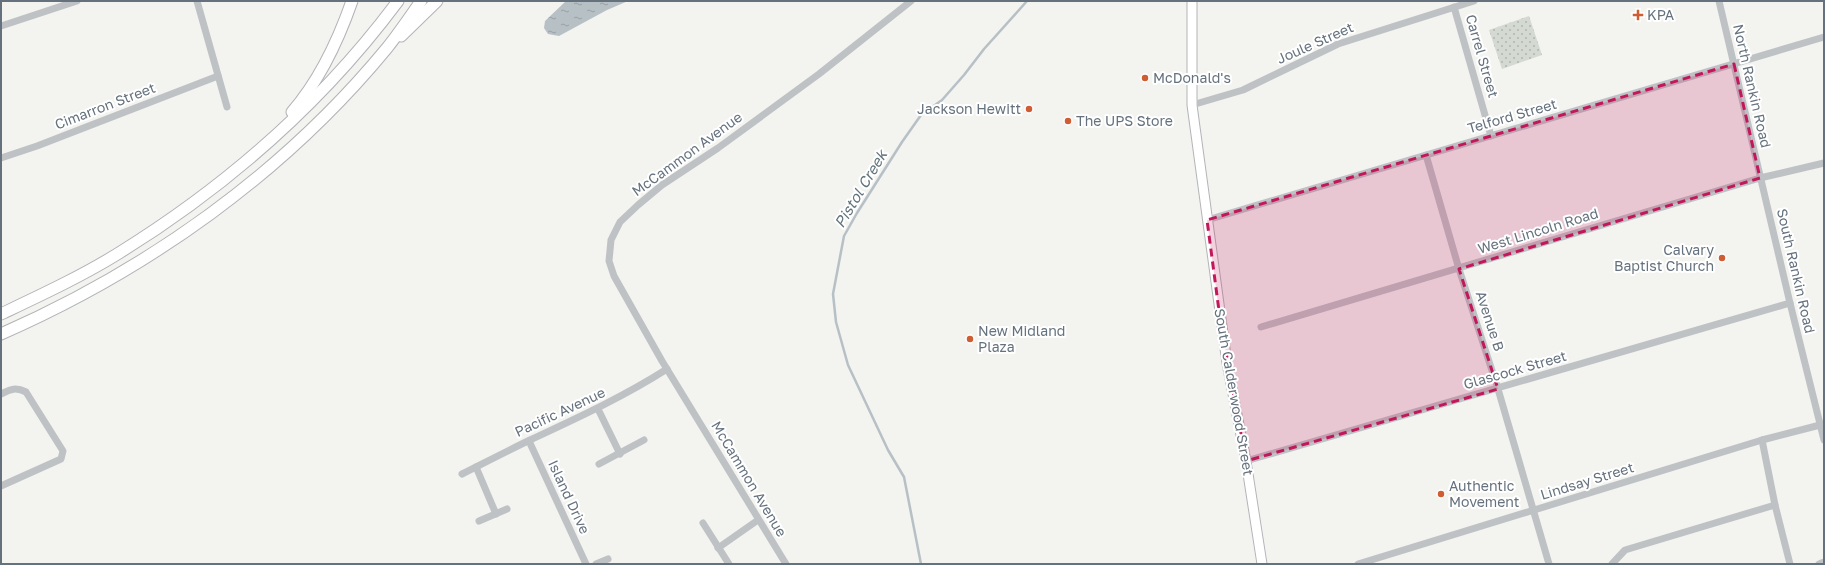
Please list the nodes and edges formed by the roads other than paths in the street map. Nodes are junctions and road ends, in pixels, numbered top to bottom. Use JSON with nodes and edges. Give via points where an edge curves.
{"nodes":[{"id":1,"x":77,"y":1,"type":"edge"},
{"id":2,"x":197,"y":1,"type":"edge"},
{"id":3,"x":352,"y":1,"type":"edge"},
{"id":4,"x":398,"y":1,"type":"edge"},
{"id":5,"x":421,"y":1,"type":"edge"},
{"id":6,"x":437,"y":1,"type":"edge"},
{"id":7,"x":911,"y":1,"type":"edge"},
{"id":8,"x":1192,"y":1,"type":"edge"},
{"id":9,"x":1474,"y":1,"type":"edge"},
{"id":10,"x":1719,"y":1,"type":"edge"},
{"id":11,"x":1454,"y":7,"type":"junction"},
{"id":12,"x":1,"y":26,"type":"edge"},
{"id":13,"x":1824,"y":37,"type":"edge"},
{"id":14,"x":388,"y":47,"type":"junction"},
{"id":15,"x":1734,"y":64,"type":"junction"},
{"id":16,"x":218,"y":76,"type":"junction"},
{"id":17,"x":1192,"y":105,"type":"junction"},
{"id":18,"x":228,"y":107,"type":"dead end"},
{"id":19,"x":1491,"y":136,"type":"junction"},
{"id":20,"x":266,"y":146,"type":"junction"},
{"id":21,"x":1426,"y":155,"type":"junction"},
{"id":22,"x":1,"y":158,"type":"edge"},
{"id":23,"x":1824,"y":163,"type":"edge"},
{"id":24,"x":1760,"y":178,"type":"junction"},
{"id":25,"x":1207,"y":220,"type":"junction"},
{"id":26,"x":1459,"y":269,"type":"junction"},
{"id":27,"x":1790,"y":303,"type":"junction"},
{"id":28,"x":1,"y":314,"type":"edge"},
{"id":29,"x":1261,"y":327,"type":"dead end"},
{"id":30,"x":1,"y":334,"type":"edge"},
{"id":31,"x":667,"y":369,"type":"junction"},
{"id":32,"x":1498,"y":389,"type":"junction"},
{"id":33,"x":1,"y":394,"type":"edge"},
{"id":34,"x":598,"y":409,"type":"junction"},
{"id":35,"x":1822,"y":424,"type":"edge"},
{"id":36,"x":644,"y":440,"type":"dead end"},
{"id":37,"x":1762,"y":440,"type":"junction"},
{"id":38,"x":1824,"y":440,"type":"edge"},
{"id":39,"x":529,"y":441,"type":"junction"},
{"id":40,"x":620,"y":454,"type":"junction"},
{"id":41,"x":1246,"y":461,"type":"junction"},
{"id":42,"x":599,"y":464,"type":"dead end"},
{"id":43,"x":476,"y":467,"type":"junction"},
{"id":44,"x":462,"y":474,"type":"dead end"},
{"id":45,"x":1,"y":486,"type":"edge"},
{"id":46,"x":1775,"y":505,"type":"junction"},
{"id":47,"x":507,"y":509,"type":"dead end"},
{"id":48,"x":1532,"y":511,"type":"junction"},
{"id":49,"x":496,"y":514,"type":"junction"},
{"id":50,"x":758,"y":520,"type":"junction"},
{"id":51,"x":479,"y":521,"type":"dead end"},
{"id":52,"x":703,"y":523,"type":"dead end"},
{"id":53,"x":718,"y":548,"type":"junction"},
{"id":54,"x":608,"y":559,"type":"dead end"},
{"id":55,"x":1824,"y":562,"type":"edge"},
{"id":56,"x":586,"y":564,"type":"edge"},
{"id":57,"x":596,"y":564,"type":"edge"},
{"id":58,"x":729,"y":564,"type":"edge"},
{"id":59,"x":786,"y":564,"type":"edge"},
{"id":60,"x":1262,"y":564,"type":"edge"},
{"id":61,"x":1358,"y":564,"type":"edge"},
{"id":62,"x":1549,"y":564,"type":"edge"},
{"id":63,"x":1612,"y":564,"type":"edge"},
{"id":64,"x":1790,"y":564,"type":"edge"},
{"id":65,"x":1819,"y":564,"type":"edge"}],
"edges":[{"from":1,"to":12,"type":"street"},
{"from":2,"to":16,"type":"street"},
{"from":3,"to":20,"type":"highway","via":[[335,46],[313,84]]},
{"from":4,"to":20,"type":"highway","via":[[370,38],[332,80]]},
{"from":5,"to":14,"type":"highway"},
{"from":6,"to":14,"type":"highway"},
{"from":7,"to":31,"type":"street","name":"McCammon Avenue","via":[[819,74],[718,148],[662,185],[620,222],[611,240],[609,261],[614,276]]},
{"from":8,"to":17,"type":"main road","name":"South Calderwood Street"},
{"from":9,"to":11,"type":"street","name":"Joule Street"},
{"from":10,"to":15,"type":"street","name":"North Rankin Road"},
{"from":11,"to":17,"type":"street","name":"Joule Street","via":[[1338,44],[1243,90]]},
{"from":11,"to":19,"type":"street","name":"Carrel Street"},
{"from":13,"to":15,"type":"street","name":"Telford Street"},
{"from":14,"to":30,"type":"highway","via":[[305,135],[276,162],[212,213],[113,278]]},
{"from":15,"to":19,"type":"street","name":"Telford Street"},
{"from":15,"to":24,"type":"street","name":"North Rankin Road"},
{"from":16,"to":18,"type":"street"},
{"from":16,"to":22,"type":"street","name":"Cimarron Street"},
{"from":17,"to":25,"type":"main road","name":"South Calderwood Street"},
{"from":19,"to":21,"type":"street","name":"Telford Street"},
{"from":20,"to":28,"type":"highway","via":[[215,187],[119,253]]},
{"from":21,"to":25,"type":"street","name":"Telford Street"},
{"from":21,"to":26,"type":"street","name":"Avenue B"},
{"from":23,"to":24,"type":"street","name":"West Lincoln Road"},
{"from":24,"to":26,"type":"street","name":"West Lincoln Road"},
{"from":24,"to":27,"type":"street","name":"South Rankin Road"},
{"from":25,"to":41,"type":"main road","name":"South Calderwood Street","via":[[1227,362]]},
{"from":26,"to":29,"type":"street","name":"West Lincoln Road"},
{"from":26,"to":32,"type":"street","name":"Avenue B"},
{"from":27,"to":32,"type":"street","name":"Glascock Street"},
{"from":27,"to":35,"type":"street","name":"South Rankin Road"},
{"from":31,"to":34,"type":"street","name":"Pacific Avenue"},
{"from":31,"to":50,"type":"street","name":"McCammon Avenue"},
{"from":32,"to":41,"type":"street","name":"Glascock Street"},
{"from":32,"to":48,"type":"street","name":"Avenue B"},
{"from":33,"to":45,"type":"street","via":[[19,388],[26,392],[63,451],[61,459]]},
{"from":34,"to":39,"type":"street","name":"Pacific Avenue"},
{"from":34,"to":40,"type":"street"},
{"from":35,"to":37,"type":"street","name":"Lindsay Street"},
{"from":35,"to":38,"type":"street","name":"South Rankin Road"},
{"from":36,"to":40,"type":"street"},
{"from":37,"to":46,"type":"street"},
{"from":37,"to":48,"type":"street","name":"Lindsay Street"},
{"from":39,"to":43,"type":"street","name":"Pacific Avenue"},
{"from":39,"to":56,"type":"street","name":"Island Drive"},
{"from":40,"to":42,"type":"street"},
{"from":41,"to":60,"type":"main road","name":"South Calderwood Street"},
{"from":43,"to":44,"type":"street","name":"Pacific Avenue"},
{"from":43,"to":49,"type":"street"},
{"from":46,"to":63,"type":"street","via":[[1625,550]]},
{"from":46,"to":64,"type":"street"},
{"from":47,"to":49,"type":"street"},
{"from":48,"to":61,"type":"street","name":"Lindsay Street"},
{"from":48,"to":62,"type":"street","name":"Avenue B"},
{"from":49,"to":51,"type":"street"},
{"from":50,"to":53,"type":"street"},
{"from":50,"to":59,"type":"street","name":"McCammon Avenue"},
{"from":52,"to":53,"type":"street"},
{"from":53,"to":58,"type":"street"},
{"from":54,"to":57,"type":"street"},
{"from":55,"to":65,"type":"street"}]}
